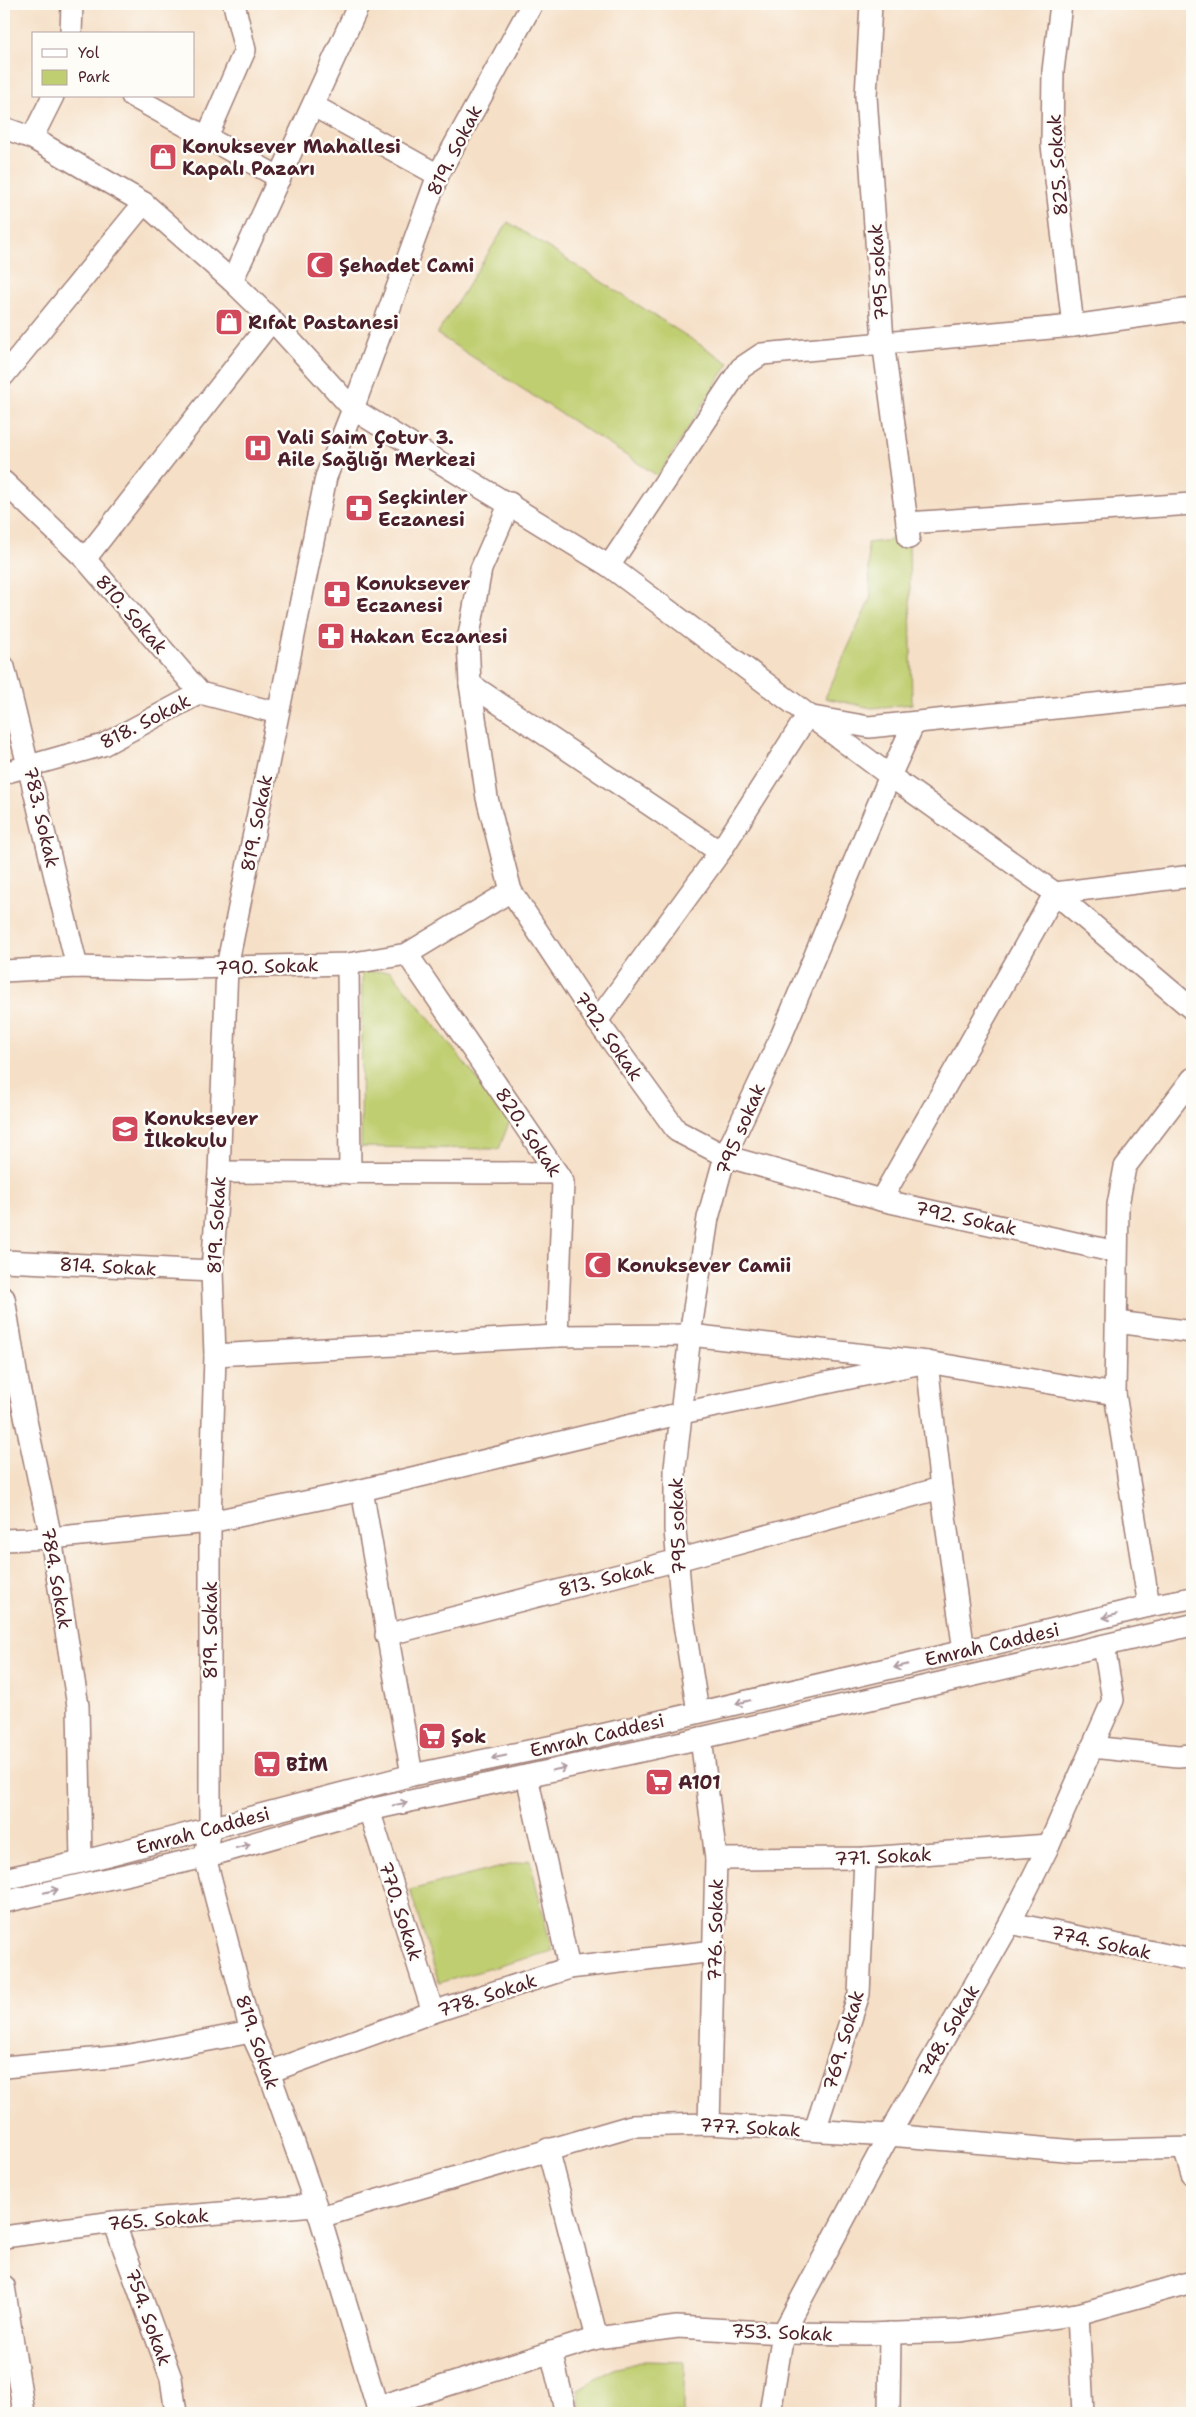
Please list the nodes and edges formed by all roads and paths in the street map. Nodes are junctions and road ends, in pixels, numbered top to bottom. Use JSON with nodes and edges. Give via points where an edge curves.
{"nodes":[{"id":1,"x":72,"y":4,"type":"edge"},
{"id":2,"x":234,"y":4,"type":"edge"},
{"id":3,"x":359,"y":4,"type":"edge"},
{"id":4,"x":532,"y":4,"type":"edge"},
{"id":5,"x":871,"y":4,"type":"edge"},
{"id":6,"x":1061,"y":4,"type":"edge"},
{"id":7,"x":71,"y":32,"type":"edge"},
{"id":8,"x":52,"y":98,"type":"edge"},
{"id":9,"x":136,"y":98,"type":"edge"},
{"id":10,"x":314,"y":106,"type":"junction"},
{"id":11,"x":4,"y":128,"type":"edge"},
{"id":12,"x":32,"y":138,"type":"junction"},
{"id":13,"x":207,"y":138,"type":"junction"},
{"id":14,"x":438,"y":175,"type":"junction"},
{"id":15,"x":280,"y":178,"type":"junction"},
{"id":16,"x":144,"y":204,"type":"junction"},
{"id":17,"x":232,"y":280,"type":"junction"},
{"id":18,"x":1192,"y":309,"type":"edge"},
{"id":19,"x":272,"y":320,"type":"junction"},
{"id":20,"x":1072,"y":326,"type":"junction"},
{"id":21,"x":883,"y":341,"type":"junction"},
{"id":22,"x":4,"y":375,"type":"edge"},
{"id":23,"x":353,"y":409,"type":"junction"},
{"id":24,"x":7,"y":493,"type":"edge"},
{"id":25,"x":510,"y":503,"type":"junction"},
{"id":26,"x":1192,"y":504,"type":"edge"},
{"id":27,"x":85,"y":559,"type":"junction"},
{"id":28,"x":609,"y":566,"type":"junction"},
{"id":29,"x":4,"y":667,"type":"edge"},
{"id":30,"x":470,"y":684,"type":"junction"},
{"id":31,"x":200,"y":693,"type":"junction"},
{"id":32,"x":1192,"y":694,"type":"edge"},
{"id":33,"x":278,"y":713,"type":"junction"},
{"id":34,"x":807,"y":716,"type":"junction"},
{"id":35,"x":914,"y":723,"type":"junction"},
{"id":36,"x":29,"y":764,"type":"junction"},
{"id":37,"x":4,"y":772,"type":"edge"},
{"id":38,"x":890,"y":776,"type":"junction"},
{"id":39,"x":720,"y":852,"type":"junction"},
{"id":40,"x":1192,"y":876,"type":"edge"},
{"id":41,"x":511,"y":891,"type":"junction"},
{"id":42,"x":1055,"y":893,"type":"junction"},
{"id":43,"x":407,"y":954,"type":"junction"},
{"id":44,"x":348,"y":964,"type":"junction"},
{"id":45,"x":77,"y":967,"type":"junction"},
{"id":46,"x":227,"y":967,"type":"junction"},
{"id":47,"x":4,"y":971,"type":"edge"},
{"id":48,"x":1192,"y":1009,"type":"edge"},
{"id":49,"x":597,"y":1021,"type":"junction"},
{"id":50,"x":1192,"y":1079,"type":"edge"},
{"id":51,"x":725,"y":1156,"type":"junction"},
{"id":52,"x":219,"y":1172,"type":"junction"},
{"id":53,"x":350,"y":1173,"type":"junction"},
{"id":54,"x":557,"y":1173,"type":"junction"},
{"id":55,"x":881,"y":1200,"type":"junction"},
{"id":56,"x":1116,"y":1252,"type":"junction"},
{"id":57,"x":4,"y":1261,"type":"edge"},
{"id":58,"x":212,"y":1271,"type":"junction"},
{"id":59,"x":4,"y":1298,"type":"edge"},
{"id":60,"x":1117,"y":1322,"type":"junction"},
{"id":61,"x":1192,"y":1332,"type":"edge"},
{"id":62,"x":690,"y":1335,"type":"junction"},
{"id":63,"x":557,"y":1336,"type":"junction"},
{"id":64,"x":215,"y":1354,"type":"junction"},
{"id":65,"x":927,"y":1362,"type":"junction"},
{"id":66,"x":1115,"y":1394,"type":"junction"},
{"id":67,"x":682,"y":1413,"type":"junction"},
{"id":68,"x":941,"y":1488,"type":"junction"},
{"id":69,"x":362,"y":1490,"type":"junction"},
{"id":70,"x":210,"y":1522,"type":"junction"},
{"id":71,"x":51,"y":1538,"type":"junction"},
{"id":72,"x":4,"y":1540,"type":"edge"},
{"id":73,"x":678,"y":1560,"type":"junction"},
{"id":74,"x":1192,"y":1598,"type":"edge"},
{"id":75,"x":1149,"y":1606,"type":"junction"},
{"id":76,"x":1192,"y":1625,"type":"edge"},
{"id":77,"x":386,"y":1635,"type":"junction"},
{"id":78,"x":1104,"y":1646,"type":"junction"},
{"id":79,"x":964,"y":1652,"type":"junction"},
{"id":80,"x":698,"y":1712,"type":"junction"},
{"id":81,"x":701,"y":1738,"type":"junction"},
{"id":82,"x":1092,"y":1747,"type":"junction"},
{"id":83,"x":1192,"y":1755,"type":"edge"},
{"id":84,"x":412,"y":1775,"type":"junction"},
{"id":85,"x":528,"y":1776,"type":"junction"},
{"id":86,"x":369,"y":1810,"type":"junction"},
{"id":87,"x":210,"y":1827,"type":"junction"},
{"id":88,"x":1049,"y":1845,"type":"junction"},
{"id":89,"x":205,"y":1857,"type":"junction"},
{"id":90,"x":864,"y":1858,"type":"junction"},
{"id":91,"x":716,"y":1860,"type":"junction"},
{"id":92,"x":81,"y":1862,"type":"junction"},
{"id":93,"x":4,"y":1879,"type":"edge"},
{"id":94,"x":4,"y":1902,"type":"edge"},
{"id":95,"x":1010,"y":1923,"type":"junction"},
{"id":96,"x":714,"y":1951,"type":"junction"},
{"id":97,"x":1192,"y":1960,"type":"edge"},
{"id":98,"x":569,"y":1968,"type":"junction"},
{"id":99,"x":433,"y":2012,"type":"junction"},
{"id":100,"x":251,"y":2032,"type":"junction"},
{"id":101,"x":4,"y":2066,"type":"edge"},
{"id":102,"x":269,"y":2072,"type":"junction"},
{"id":103,"x":709,"y":2124,"type":"junction"},
{"id":104,"x":815,"y":2130,"type":"junction"},
{"id":105,"x":890,"y":2135,"type":"junction"},
{"id":106,"x":1188,"y":2148,"type":"edge"},
{"id":107,"x":548,"y":2149,"type":"junction"},
{"id":108,"x":1192,"y":2174,"type":"edge"},
{"id":109,"x":317,"y":2211,"type":"junction"},
{"id":110,"x":114,"y":2222,"type":"junction"},
{"id":111,"x":4,"y":2237,"type":"edge"},
{"id":112,"x":1192,"y":2282,"type":"edge"},
{"id":113,"x":4,"y":2286,"type":"edge"},
{"id":114,"x":1078,"y":2314,"type":"junction"},
{"id":115,"x":783,"y":2333,"type":"junction"},
{"id":116,"x":890,"y":2333,"type":"junction"},
{"id":117,"x":597,"y":2338,"type":"junction"},
{"id":118,"x":551,"y":2352,"type":"junction"},
{"id":119,"x":378,"y":2410,"type":"edge"},
{"id":120,"x":24,"y":2413,"type":"edge"},
{"id":121,"x":176,"y":2413,"type":"edge"},
{"id":122,"x":566,"y":2413,"type":"edge"},
{"id":123,"x":770,"y":2413,"type":"edge"},
{"id":124,"x":890,"y":2413,"type":"edge"},
{"id":125,"x":1083,"y":2413,"type":"edge"}],
"edges":[{"from":1,"to":7,"type":"street"},
{"from":2,"to":13,"type":"street","via":[[245,50]]},
{"from":3,"to":10,"type":"street"},
{"from":4,"to":14,"type":"street","name":"819. Sokak"},
{"from":5,"to":21,"type":"street","name":"795 sokak","via":[[866,96]]},
{"from":6,"to":20,"type":"street","name":"825. Sokak","via":[[1053,71],[1052,144]]},
{"from":8,"to":12,"type":"street"},
{"from":9,"to":13,"type":"street"},
{"from":10,"to":14,"type":"street"},
{"from":10,"to":15,"type":"street"},
{"from":11,"to":12,"type":"street"},
{"from":12,"to":16,"type":"street"},
{"from":13,"to":15,"type":"street"},
{"from":14,"to":23,"type":"street","name":"819. Sokak"},
{"from":15,"to":17,"type":"street"},
{"from":16,"to":17,"type":"street"},
{"from":16,"to":22,"type":"street"},
{"from":17,"to":19,"type":"street"},
{"from":18,"to":20,"type":"street"},
{"from":19,"to":23,"type":"street"},
{"from":19,"to":27,"type":"street"},
{"from":20,"to":21,"type":"street"},
{"from":21,"to":26,"type":"street","name":"795 sokak","via":[[908,531]]},
{"from":21,"to":28,"type":"street","via":[[762,354],[741,368]]},
{"from":23,"to":25,"type":"street"},
{"from":23,"to":33,"type":"street","name":"819. Sokak","via":[[326,477]]},
{"from":24,"to":27,"type":"street","name":"810. Sokak"},
{"from":25,"to":28,"type":"street"},
{"from":25,"to":30,"type":"street","name":"792. Sokak","via":[[481,569],[468,641]]},
{"from":27,"to":31,"type":"street","name":"810. Sokak"},
{"from":28,"to":34,"type":"street"},
{"from":29,"to":36,"type":"street","name":"783. Sokak"},
{"from":30,"to":39,"type":"street"},
{"from":30,"to":41,"type":"street","name":"792. Sokak","via":[[488,798]]},
{"from":31,"to":33,"type":"street"},
{"from":31,"to":36,"type":"street","name":"818. Sokak","via":[[103,745]]},
{"from":32,"to":35,"type":"street"},
{"from":33,"to":46,"type":"street","name":"819. Sokak"},
{"from":34,"to":35,"type":"street","via":[[870,727]]},
{"from":34,"to":38,"type":"street"},
{"from":34,"to":39,"type":"street"},
{"from":35,"to":38,"type":"street","name":"795 sokak"},
{"from":36,"to":37,"type":"street","name":"818. Sokak"},
{"from":36,"to":45,"type":"street","name":"783. Sokak"},
{"from":38,"to":42,"type":"street"},
{"from":38,"to":51,"type":"street","name":"795 sokak","via":[[780,1039]]},
{"from":39,"to":49,"type":"street"},
{"from":40,"to":42,"type":"street"},
{"from":41,"to":43,"type":"street","name":"790. Sokak"},
{"from":41,"to":49,"type":"street","name":"792. Sokak"},
{"from":42,"to":48,"type":"street"},
{"from":42,"to":55,"type":"street"},
{"from":43,"to":44,"type":"street","name":"790. Sokak"},
{"from":43,"to":54,"type":"street","name":"820. Sokak"},
{"from":44,"to":46,"type":"street","name":"790. Sokak"},
{"from":44,"to":53,"type":"street"},
{"from":45,"to":46,"type":"street","name":"790. Sokak"},
{"from":45,"to":47,"type":"street","name":"790. Sokak"},
{"from":46,"to":52,"type":"street","name":"819. Sokak"},
{"from":49,"to":51,"type":"street","name":"792. Sokak","via":[[677,1131]]},
{"from":50,"to":56,"type":"street","via":[[1125,1167],[1118,1205]]},
{"from":51,"to":55,"type":"street","name":"792. Sokak"},
{"from":51,"to":62,"type":"street","name":"795 sokak","via":[[708,1218]]},
{"from":52,"to":53,"type":"street"},
{"from":52,"to":58,"type":"street","name":"819. Sokak"},
{"from":53,"to":54,"type":"street"},
{"from":54,"to":63,"type":"street","name":"820. Sokak","via":[[563,1182]]},
{"from":55,"to":56,"type":"street","name":"792. Sokak"},
{"from":56,"to":60,"type":"street"},
{"from":57,"to":58,"type":"street","name":"814. Sokak"},
{"from":58,"to":64,"type":"street","name":"819. Sokak"},
{"from":59,"to":71,"type":"street","name":"784. Sokak","via":[[17,1378]]},
{"from":60,"to":61,"type":"street"},
{"from":60,"to":66,"type":"street"},
{"from":62,"to":63,"type":"street"},
{"from":62,"to":65,"type":"street"},
{"from":62,"to":67,"type":"street","name":"795 sokak"},
{"from":63,"to":64,"type":"street"},
{"from":64,"to":70,"type":"street","name":"819. Sokak"},
{"from":65,"to":66,"type":"street"},
{"from":65,"to":67,"type":"street"},
{"from":65,"to":68,"type":"street"},
{"from":66,"to":75,"type":"street"},
{"from":67,"to":69,"type":"street"},
{"from":67,"to":73,"type":"street","name":"795 sokak","via":[[675,1468]]},
{"from":68,"to":73,"type":"street","name":"813. Sokak"},
{"from":68,"to":79,"type":"street"},
{"from":69,"to":70,"type":"street"},
{"from":69,"to":77,"type":"street"},
{"from":70,"to":71,"type":"street"},
{"from":70,"to":87,"type":"street","name":"819. Sokak"},
{"from":71,"to":72,"type":"street"},
{"from":71,"to":92,"type":"street","name":"784. Sokak","via":[[78,1706]]},
{"from":73,"to":77,"type":"street","name":"813. Sokak"},
{"from":73,"to":80,"type":"street","name":"795 sokak","via":[[682,1611]]},
{"from":74,"to":75,"type":"street","name":"Emrah Caddesi"},
{"from":75,"to":79,"type":"street","name":"Emrah Caddesi","one_way":true},
{"from":76,"to":78,"type":"street","name":"Emrah Caddesi"},
{"from":77,"to":84,"type":"street"},
{"from":78,"to":81,"type":"street","name":"Emrah Caddesi"},
{"from":78,"to":82,"type":"street","name":"748. Sokak","via":[[1113,1700]]},
{"from":79,"to":80,"type":"street","name":"Emrah Caddesi","one_way":true},
{"from":80,"to":84,"type":"street","name":"Emrah Caddesi","one_way":true},
{"from":85,"to":81,"type":"street","name":"Emrah Caddesi","one_way":true},
{"from":81,"to":91,"type":"street","name":"776. Sokak"},
{"from":82,"to":83,"type":"street"},
{"from":82,"to":88,"type":"street","name":"748. Sokak"},
{"from":84,"to":87,"type":"street","name":"Emrah Caddesi"},
{"from":86,"to":85,"type":"street","name":"Emrah Caddesi","one_way":true},
{"from":85,"to":98,"type":"street"},
{"from":89,"to":86,"type":"street","name":"Emrah Caddesi","one_way":true},
{"from":86,"to":99,"type":"street","name":"770. Sokak"},
{"from":87,"to":89,"type":"street","name":"819. Sokak"},
{"from":87,"to":92,"type":"street","name":"Emrah Caddesi"},
{"from":88,"to":90,"type":"street","name":"771. Sokak"},
{"from":88,"to":95,"type":"street","name":"748. Sokak"},
{"from":94,"to":89,"type":"street","name":"Emrah Caddesi","one_way":true},
{"from":89,"to":100,"type":"street","name":"819. Sokak"},
{"from":90,"to":91,"type":"street","name":"771. Sokak"},
{"from":90,"to":104,"type":"street","name":"769. Sokak","via":[[859,1994]]},
{"from":91,"to":96,"type":"street","name":"776. Sokak"},
{"from":92,"to":93,"type":"street","name":"Emrah Caddesi"},
{"from":95,"to":97,"type":"street","name":"774. Sokak"},
{"from":95,"to":105,"type":"street","name":"748. Sokak"},
{"from":96,"to":98,"type":"street","name":"778. Sokak"},
{"from":96,"to":103,"type":"street","name":"776. Sokak"},
{"from":98,"to":99,"type":"street","name":"778. Sokak"},
{"from":99,"to":102,"type":"street","name":"778. Sokak"},
{"from":100,"to":101,"type":"street","via":[[125,2056]]},
{"from":100,"to":102,"type":"street","name":"819. Sokak"},
{"from":102,"to":109,"type":"street","name":"819. Sokak"},
{"from":103,"to":104,"type":"street","name":"777. Sokak"},
{"from":103,"to":107,"type":"street","name":"777. Sokak","via":[[631,2126]]},
{"from":104,"to":105,"type":"street","name":"777. Sokak"},
{"from":105,"to":106,"type":"street","name":"777. Sokak","via":[[1076,2151]]},
{"from":105,"to":115,"type":"street","name":"748. Sokak"},
{"from":106,"to":108,"type":"street"},
{"from":107,"to":109,"type":"street","name":"777. Sokak"},
{"from":107,"to":117,"type":"street"},
{"from":109,"to":110,"type":"street","name":"765. Sokak"},
{"from":109,"to":119,"type":"street","name":"819. Sokak"},
{"from":110,"to":111,"type":"street","name":"765. Sokak"},
{"from":110,"to":121,"type":"street","name":"754. Sokak","via":[[171,2378]]},
{"from":112,"to":114,"type":"street","name":"753. Sokak"},
{"from":113,"to":120,"type":"street"},
{"from":114,"to":116,"type":"street","name":"753. Sokak","via":[[959,2331]]},
{"from":114,"to":125,"type":"street"},
{"from":115,"to":116,"type":"street","name":"753. Sokak"},
{"from":115,"to":117,"type":"street","name":"753. Sokak","via":[[676,2326]]},
{"from":115,"to":123,"type":"street","name":"748. Sokak"},
{"from":116,"to":124,"type":"street"},
{"from":117,"to":118,"type":"street","name":"753. Sokak"},
{"from":118,"to":119,"type":"street","name":"753. Sokak"},
{"from":118,"to":122,"type":"street"}]}
